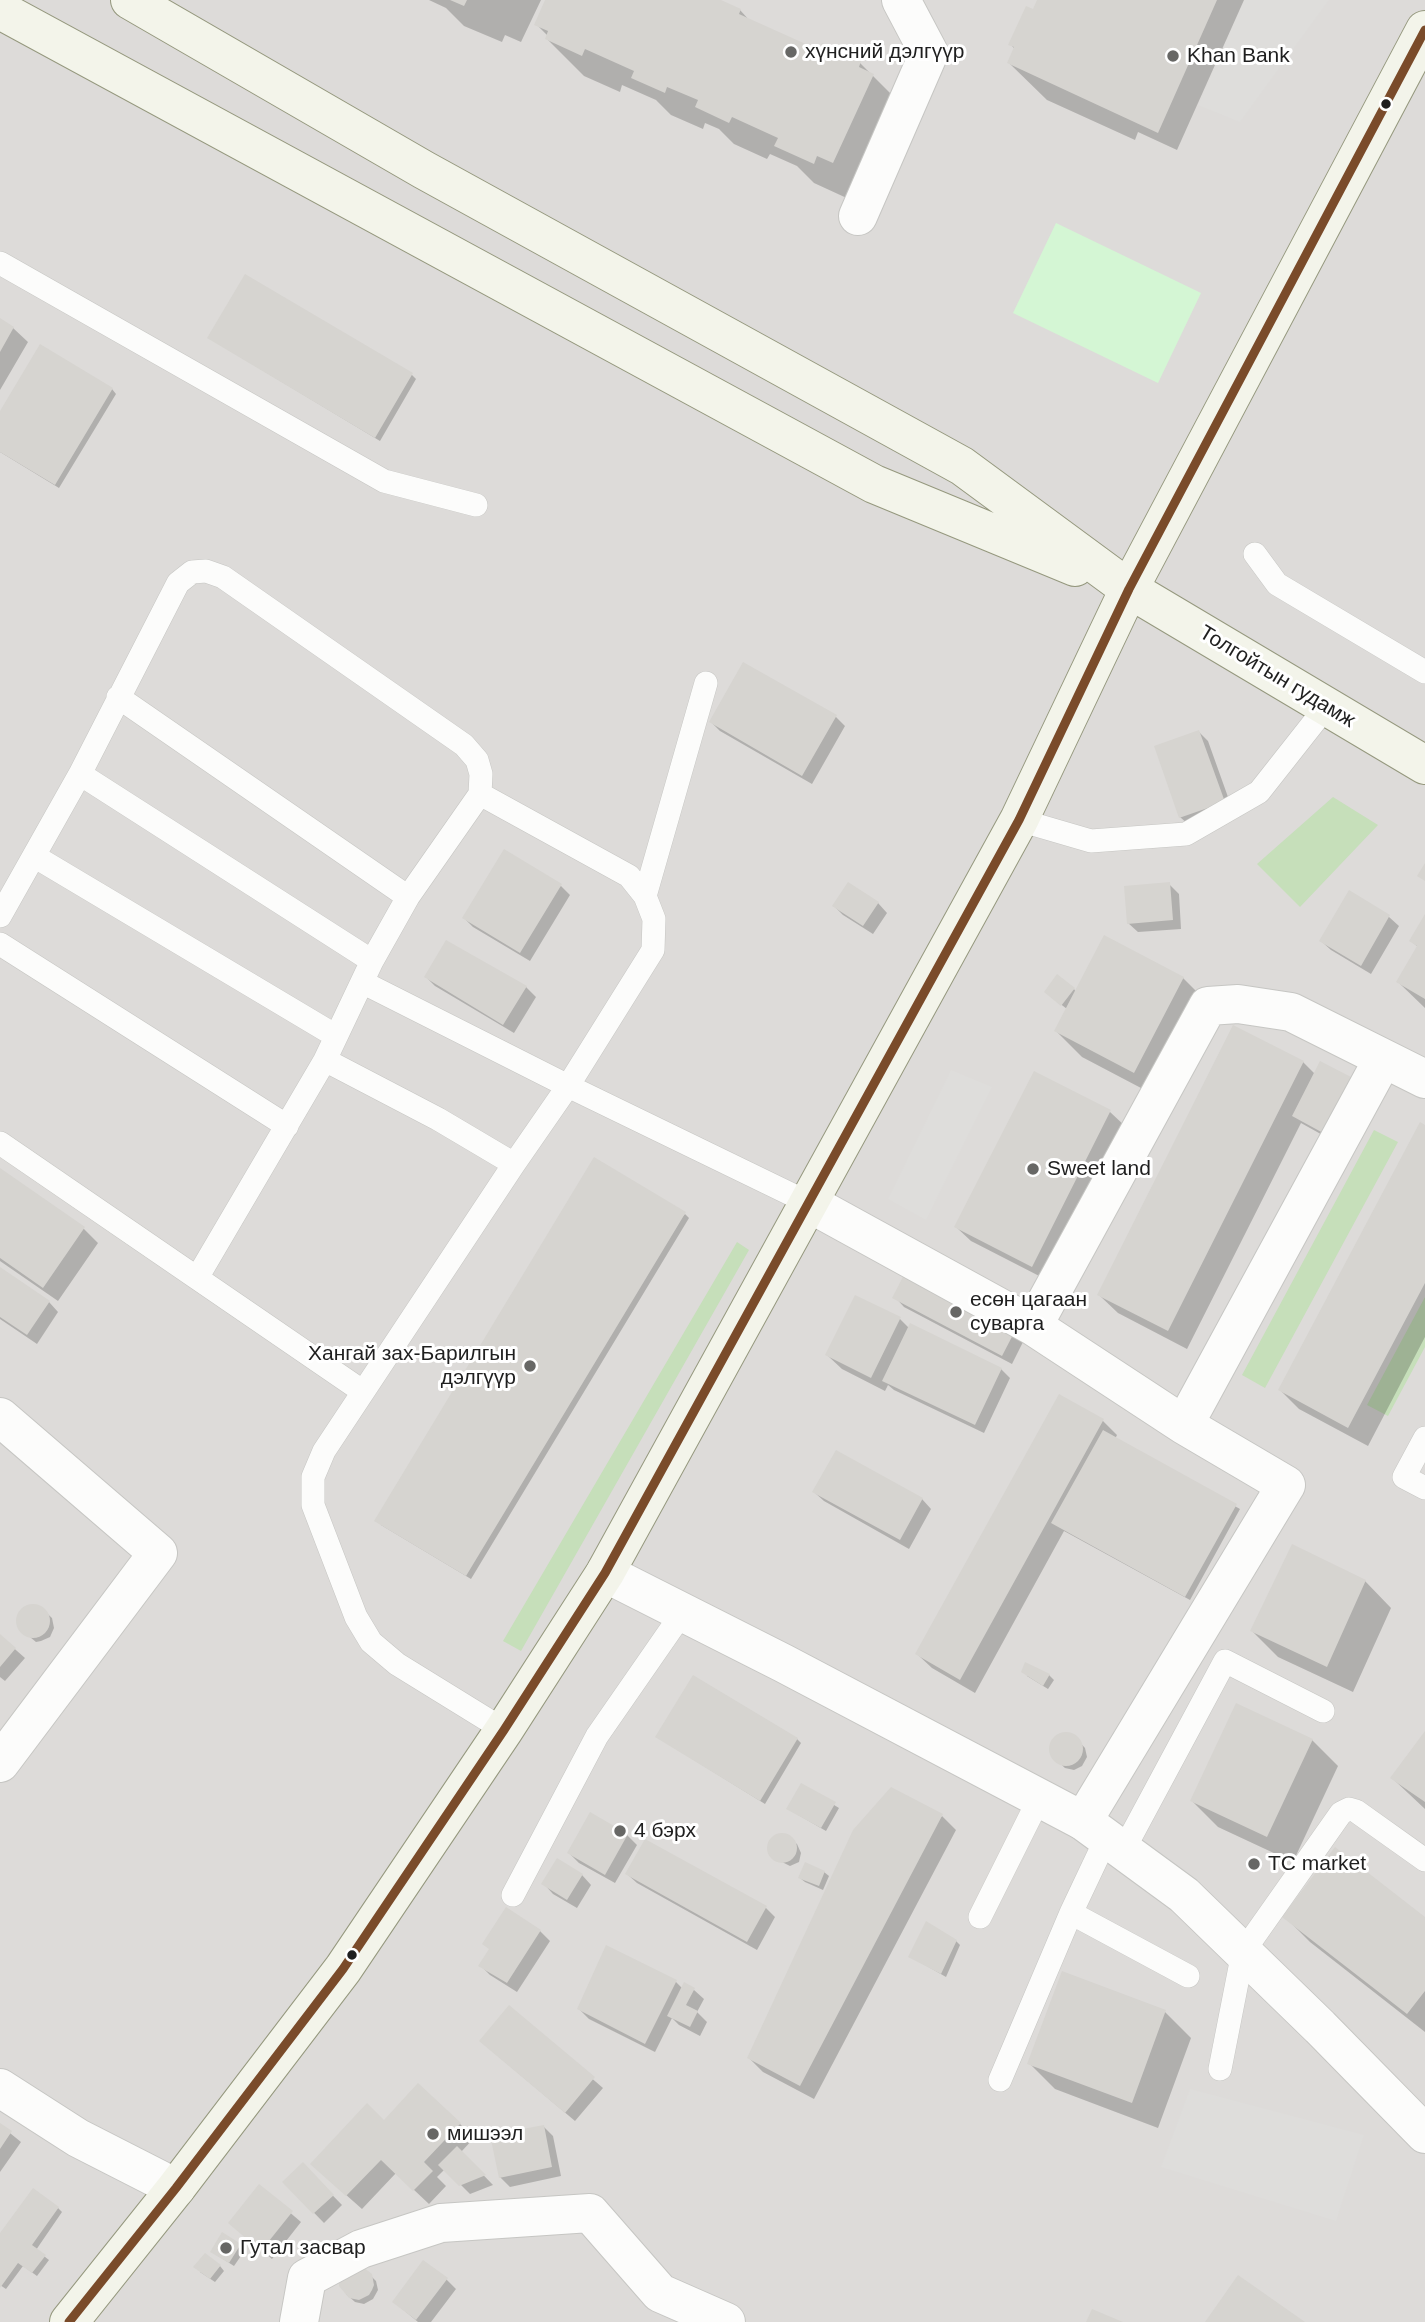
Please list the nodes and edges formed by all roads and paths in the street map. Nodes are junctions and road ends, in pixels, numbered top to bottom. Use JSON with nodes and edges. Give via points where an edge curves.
{"nodes":[{"id":1,"x":130,"y":0,"type":"edge"},
{"id":2,"x":901,"y":0,"type":"edge"},
{"id":3,"x":0,"y":10,"type":"edge"},
{"id":4,"x":1425,"y":30,"type":"edge"},
{"id":5,"x":858,"y":216,"type":"dead end"},
{"id":6,"x":0,"y":263,"type":"edge"},
{"id":7,"x":475,"y":505,"type":"dead end"},
{"id":8,"x":1255,"y":554,"type":"dead end"},
{"id":9,"x":1129,"y":589,"type":"junction"},
{"id":10,"x":1425,"y":672,"type":"edge"},
{"id":11,"x":706,"y":683,"type":"dead end"},
{"id":12,"x":118,"y":697,"type":"junction"},
{"id":13,"x":1326,"y":706,"type":"junction"},
{"id":14,"x":1425,"y":765,"type":"edge"},
{"id":15,"x":80,"y":774,"type":"junction"},
{"id":16,"x":480,"y":794,"type":"junction"},
{"id":17,"x":1019,"y":820,"type":"junction"},
{"id":18,"x":34,"y":856,"type":"junction"},
{"id":19,"x":408,"y":897,"type":"junction"},
{"id":20,"x":646,"y":897,"type":"junction"},
{"id":21,"x":0,"y":916,"type":"edge"},
{"id":22,"x":0,"y":944,"type":"edge"},
{"id":23,"x":367,"y":971,"type":"junction"},
{"id":24,"x":336,"y":1036,"type":"junction"},
{"id":25,"x":1383,"y":1059,"type":"junction"},
{"id":26,"x":325,"y":1060,"type":"junction"},
{"id":27,"x":1425,"y":1079,"type":"edge"},
{"id":28,"x":568,"y":1086,"type":"junction"},
{"id":29,"x":287,"y":1126,"type":"junction"},
{"id":30,"x":0,"y":1143,"type":"edge"},
{"id":31,"x":514,"y":1164,"type":"junction"},
{"id":32,"x":809,"y":1203,"type":"junction"},
{"id":33,"x":197,"y":1278,"type":"junction"},
{"id":34,"x":1034,"y":1326,"type":"junction"},
{"id":35,"x":362,"y":1391,"type":"junction"},
{"id":36,"x":0,"y":1417,"type":"edge"},
{"id":37,"x":1184,"y":1425,"type":"junction"},
{"id":38,"x":1425,"y":1438,"type":"edge"},
{"id":39,"x":1425,"y":1489,"type":"edge"},
{"id":40,"x":605,"y":1573,"type":"junction"},
{"id":41,"x":682,"y":1612,"type":"junction"},
{"id":42,"x":1323,"y":1711,"type":"dead end"},
{"id":43,"x":504,"y":1730,"type":"junction"},
{"id":44,"x":3,"y":1754,"type":"edge"},
{"id":45,"x":1040,"y":1797,"type":"junction"},
{"id":46,"x":1104,"y":1837,"type":"junction"},
{"id":47,"x":1425,"y":1860,"type":"edge"},
{"id":48,"x":513,"y":1895,"type":"dead end"},
{"id":49,"x":1071,"y":1913,"type":"junction"},
{"id":50,"x":980,"y":1917,"type":"dead end"},
{"id":51,"x":1243,"y":1952,"type":"junction"},
{"id":52,"x":1188,"y":1976,"type":"dead end"},
{"id":53,"x":1220,"y":2069,"type":"dead end"},
{"id":54,"x":1000,"y":2080,"type":"dead end"},
{"id":55,"x":0,"y":2088,"type":"edge"},
{"id":56,"x":1425,"y":2134,"type":"edge"},
{"id":57,"x":176,"y":2188,"type":"junction"},
{"id":58,"x":69,"y":2322,"type":"edge"},
{"id":59,"x":299,"y":2322,"type":"edge"},
{"id":60,"x":726,"y":2322,"type":"edge"}],
"edges":[{"from":1,"to":9,"type":"main road","via":[[436,177],[962,466]]},
{"from":2,"to":5,"type":"street","via":[[929,53]]},
{"from":3,"to":9,"type":"main road","via":[[874,484]]},
{"from":4,"to":9,"type":"main road"},
{"from":6,"to":7,"type":"lane","via":[[384,481]]},
{"from":8,"to":10,"type":"lane","via":[[1277,584]]},
{"from":9,"to":13,"type":"main road","name":"Толгойтын гудамж"},
{"from":9,"to":17,"type":"main road"},
{"from":11,"to":20,"type":"lane"},
{"from":12,"to":15,"type":"lane"},
{"from":12,"to":16,"type":"lane","via":[[178,583],[192,572],[206,570],[223,577],[464,745],[477,760]]},
{"from":12,"to":19,"type":"lane"},
{"from":13,"to":14,"type":"main road","name":"Толгойтын гудамж"},
{"from":13,"to":17,"type":"lane","via":[[1259,792],[1185,834],[1091,841]]},
{"from":15,"to":18,"type":"lane"},
{"from":15,"to":23,"type":"lane"},
{"from":16,"to":19,"type":"lane"},
{"from":16,"to":20,"type":"lane","via":[[629,876]]},
{"from":17,"to":32,"type":"main road"},
{"from":18,"to":21,"type":"lane"},
{"from":18,"to":24,"type":"lane"},
{"from":19,"to":23,"type":"lane"},
{"from":20,"to":28,"type":"lane","via":[[654,919],[653,950]]},
{"from":22,"to":29,"type":"lane"},
{"from":23,"to":24,"type":"lane"},
{"from":23,"to":28,"type":"lane"},
{"from":24,"to":26,"type":"lane"},
{"from":25,"to":27,"type":"street"},
{"from":25,"to":34,"type":"street","via":[[1291,1012],[1238,1004],[1208,1006]]},
{"from":25,"to":37,"type":"street"},
{"from":26,"to":29,"type":"lane"},
{"from":26,"to":31,"type":"lane"},
{"from":28,"to":31,"type":"lane"},
{"from":28,"to":32,"type":"lane"},
{"from":29,"to":33,"type":"lane"},
{"from":30,"to":33,"type":"lane"},
{"from":31,"to":35,"type":"lane"},
{"from":32,"to":34,"type":"street"},
{"from":32,"to":40,"type":"main road"},
{"from":33,"to":35,"type":"lane"},
{"from":34,"to":37,"type":"street"},
{"from":35,"to":43,"type":"lane","via":[[313,1477],[313,1505],[356,1617],[371,1642],[397,1664]]},
{"from":36,"to":44,"type":"street","via":[[158,1553]]},
{"from":37,"to":46,"type":"street","via":[[1286,1485]]},
{"from":38,"to":39,"type":"lane","via":[[1404,1477]]},
{"from":40,"to":41,"type":"street"},
{"from":40,"to":43,"type":"main road"},
{"from":41,"to":45,"type":"street"},
{"from":41,"to":48,"type":"lane","via":[[597,1736]]},
{"from":42,"to":46,"type":"lane","via":[[1225,1661]]},
{"from":43,"to":57,"type":"main road","via":[[343,1969]]},
{"from":45,"to":46,"type":"street"},
{"from":45,"to":50,"type":"lane"},
{"from":46,"to":49,"type":"lane"},
{"from":46,"to":51,"type":"street","via":[[1184,1895]]},
{"from":47,"to":51,"type":"lane","via":[[1356,1811],[1340,1813]]},
{"from":49,"to":52,"type":"lane"},
{"from":49,"to":54,"type":"lane"},
{"from":51,"to":53,"type":"lane"},
{"from":51,"to":56,"type":"street"},
{"from":55,"to":57,"type":"street","via":[[78,2138]]},
{"from":57,"to":58,"type":"main road"},
{"from":59,"to":60,"type":"street","via":[[307,2278],[361,2249],[441,2223],[590,2213],[660,2293]]}]}
